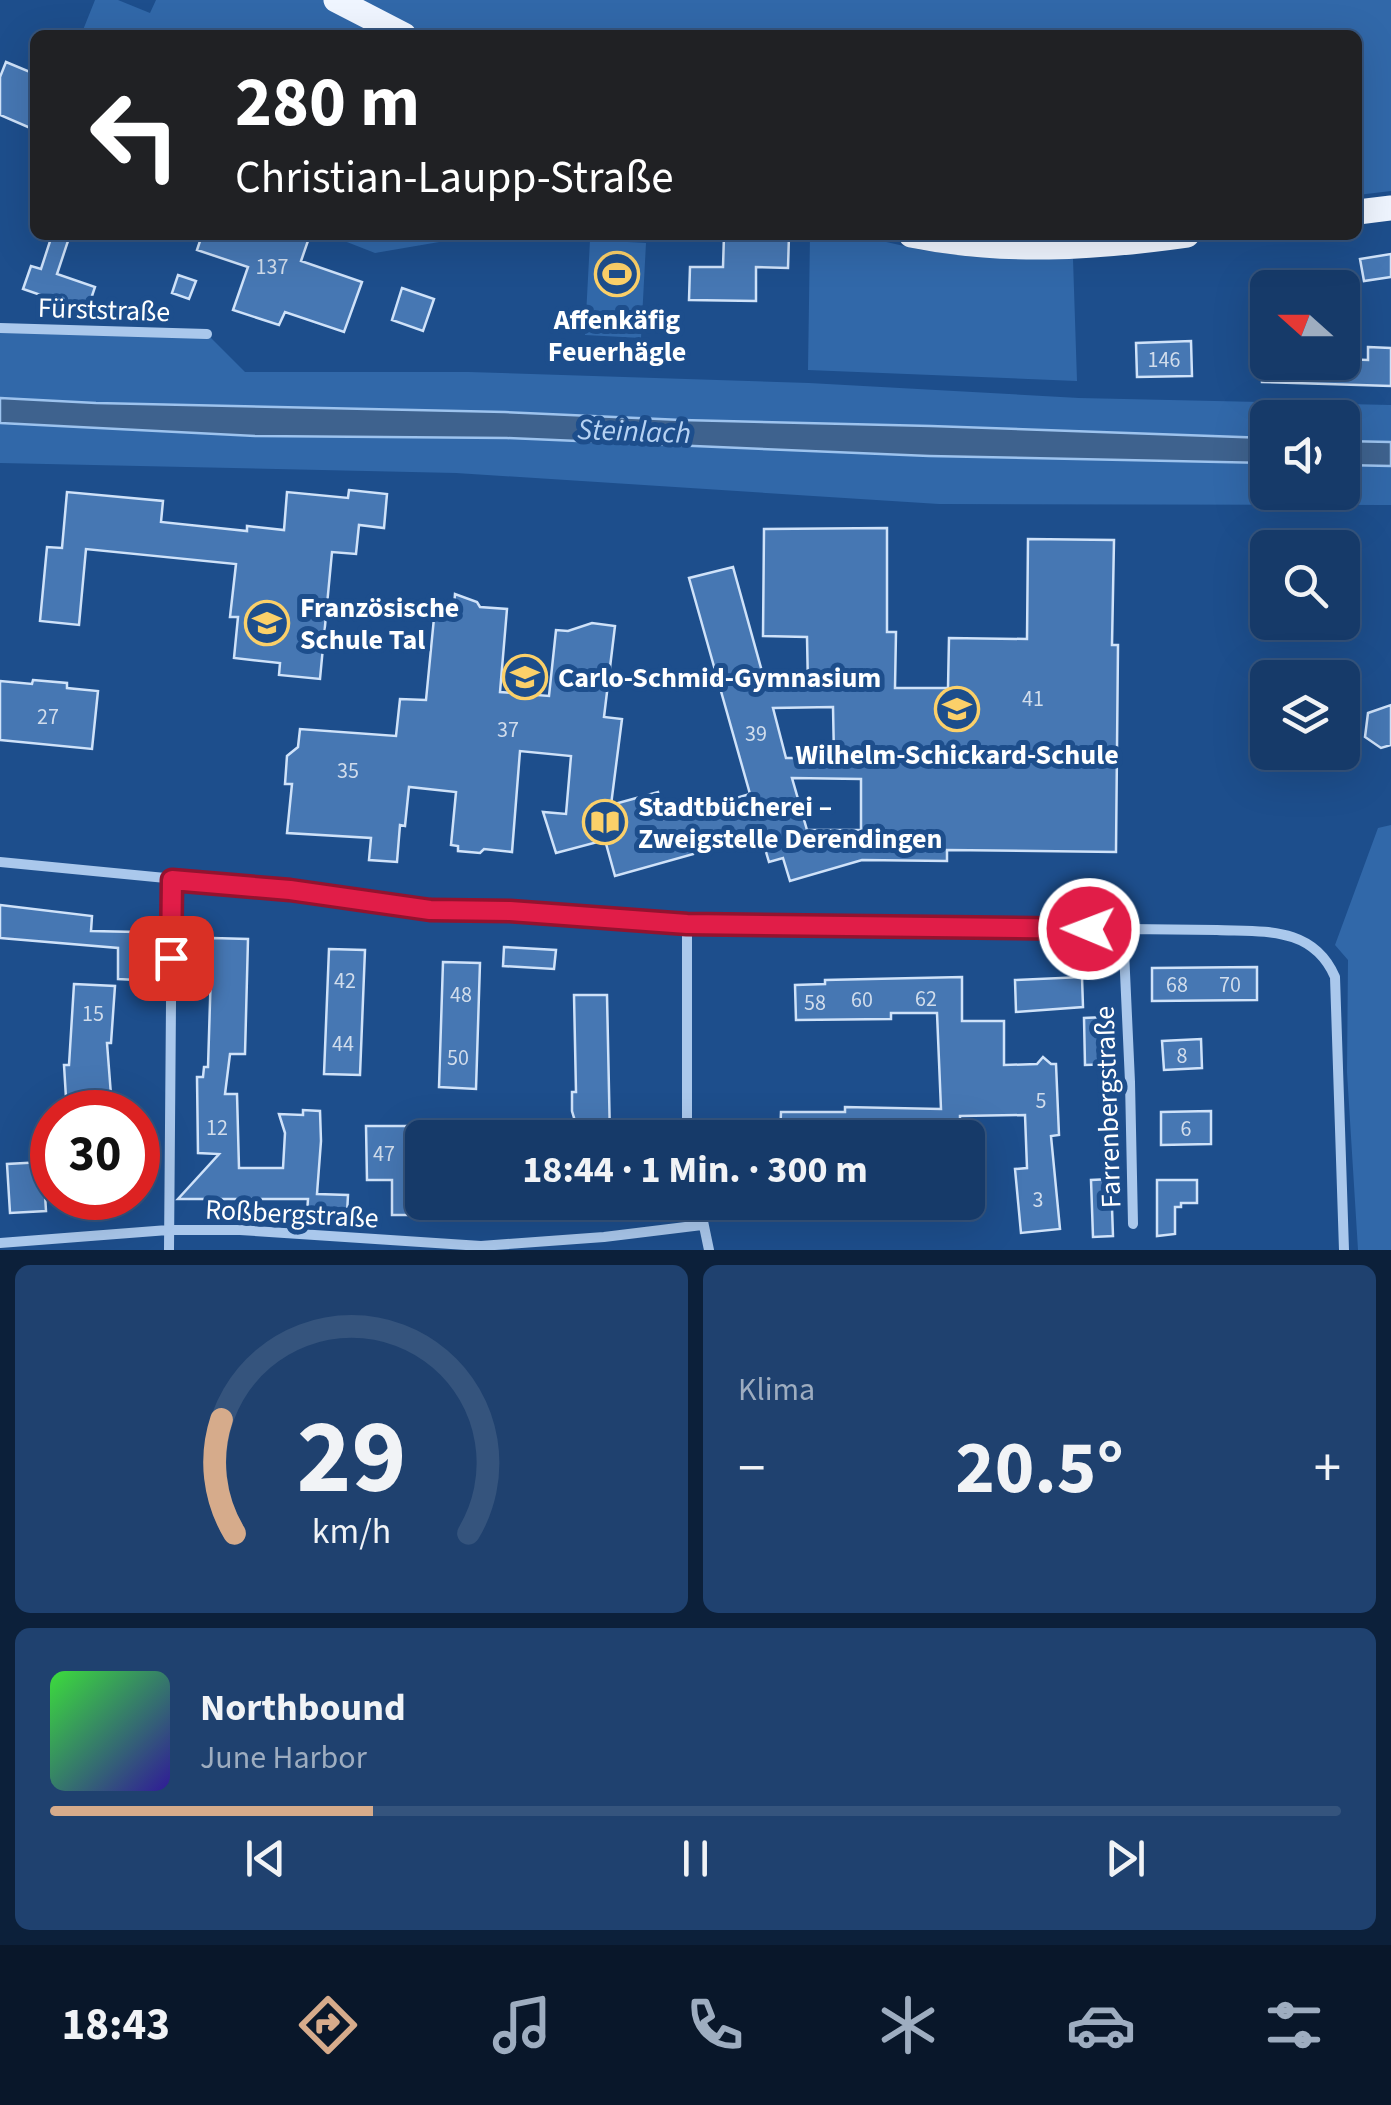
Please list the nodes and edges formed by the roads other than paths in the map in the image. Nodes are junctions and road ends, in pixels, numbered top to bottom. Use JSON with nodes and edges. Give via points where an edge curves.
{"nodes":[{"id":1,"x":336,"y":0,"type":"edge"},
{"id":2,"x":394,"y":30,"type":"edge"},
{"id":3,"x":1391,"y":208,"type":"edge"},
{"id":4,"x":1362,"y":212,"type":"edge"},
{"id":5,"x":942,"y":240,"type":"edge"},
{"id":6,"x":1146,"y":240,"type":"edge"},
{"id":7,"x":0,"y":328,"type":"edge"},
{"id":8,"x":207,"y":334,"type":"dead end"},
{"id":9,"x":0,"y":862,"type":"edge"},
{"id":10,"x":172,"y":880,"type":"junction"},
{"id":11,"x":687,"y":924,"type":"junction"},
{"id":12,"x":1123,"y":929,"type":"junction"},
{"id":13,"x":687,"y":1120,"type":"edge"},
{"id":14,"x":701,"y":1220,"type":"edge"},
{"id":15,"x":1133,"y":1224,"type":"dead end"},
{"id":16,"x":702,"y":1225,"type":"junction"},
{"id":17,"x":168,"y":1230,"type":"junction"},
{"id":18,"x":0,"y":1243,"type":"edge"},
{"id":19,"x":481,"y":1248,"type":"edge"},
{"id":20,"x":169,"y":1250,"type":"edge"},
{"id":21,"x":709,"y":1250,"type":"edge"},
{"id":22,"x":1344,"y":1250,"type":"edge"}],
"edges":[{"from":1,"to":2,"type":"main road"},
{"from":3,"to":4,"type":"main road"},
{"from":5,"to":6,"type":"main road","via":[[1043,248]]},
{"from":7,"to":8,"type":"street","name":"Fürststraße"},
{"from":9,"to":10,"type":"street"},
{"from":10,"to":11,"type":"street","via":[[430,910]]},
{"from":10,"to":17,"type":"street"},
{"from":11,"to":12,"type":"street"},
{"from":11,"to":13,"type":"street"},
{"from":12,"to":15,"type":"street","name":"Farrenbergstraße"},
{"from":12,"to":22,"type":"street","via":[[1280,934],[1312,945],[1329,963],[1335,977]]},
{"from":14,"to":16,"type":"street"},
{"from":16,"to":19,"type":"street","name":"Roßbergstraße"},
{"from":16,"to":21,"type":"street"},
{"from":17,"to":18,"type":"street","name":"Roßbergstraße"},
{"from":17,"to":19,"type":"street","name":"Roßbergstraße","via":[[278,1231]]},
{"from":17,"to":20,"type":"street"}]}
